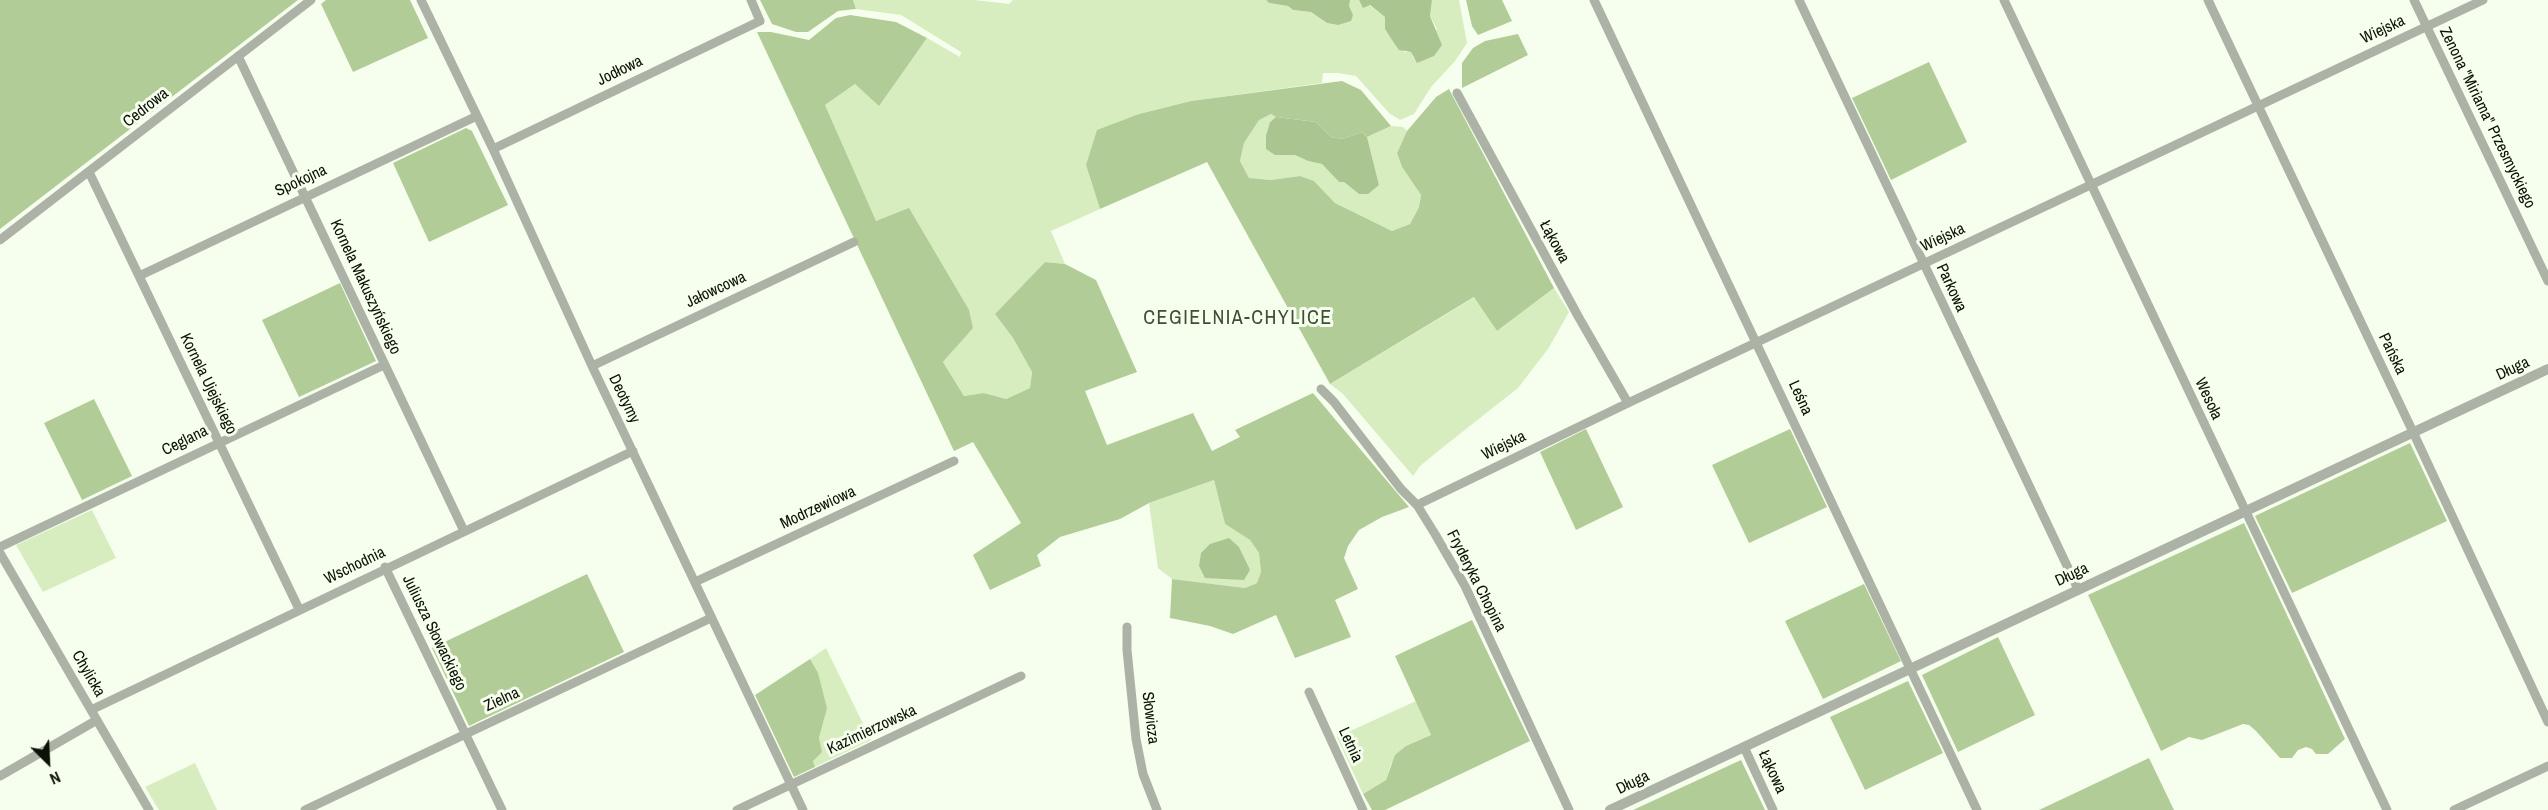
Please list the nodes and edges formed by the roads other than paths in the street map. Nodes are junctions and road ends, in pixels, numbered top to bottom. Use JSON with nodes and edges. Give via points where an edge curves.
{"nodes":[{"id":1,"x":311,"y":0,"type":"edge"},
{"id":2,"x":422,"y":0,"type":"edge"},
{"id":3,"x":751,"y":0,"type":"edge"},
{"id":4,"x":1594,"y":0,"type":"edge"},
{"id":5,"x":1799,"y":0,"type":"edge"},
{"id":6,"x":2004,"y":0,"type":"edge"},
{"id":7,"x":2208,"y":0,"type":"edge"},
{"id":8,"x":2414,"y":0,"type":"edge"},
{"id":9,"x":2483,"y":0,"type":"edge"},
{"id":10,"x":2426,"y":27,"type":"junction"},
{"id":11,"x":238,"y":57,"type":"junction"},
{"id":12,"x":1457,"y":93,"type":"dead end"},
{"id":13,"x":2257,"y":106,"type":"junction"},
{"id":14,"x":477,"y":116,"type":"junction"},
{"id":15,"x":493,"y":149,"type":"junction"},
{"id":16,"x":89,"y":172,"type":"junction"},
{"id":17,"x":2091,"y":184,"type":"junction"},
{"id":18,"x":305,"y":195,"type":"junction"},
{"id":19,"x":0,"y":240,"type":"edge"},
{"id":20,"x":854,"y":242,"type":"dead end"},
{"id":21,"x":1923,"y":264,"type":"junction"},
{"id":22,"x":139,"y":276,"type":"junction"},
{"id":23,"x":2548,"y":281,"type":"edge"},
{"id":24,"x":1757,"y":343,"type":"junction"},
{"id":25,"x":384,"y":365,"type":"junction"},
{"id":26,"x":592,"y":366,"type":"junction"},
{"id":27,"x":2548,"y":369,"type":"edge"},
{"id":28,"x":1321,"y":389,"type":"dead end"},
{"id":29,"x":1628,"y":403,"type":"junction"},
{"id":30,"x":2413,"y":432,"type":"junction"},
{"id":31,"x":219,"y":442,"type":"junction"},
{"id":32,"x":633,"y":451,"type":"junction"},
{"id":33,"x":954,"y":461,"type":"dead end"},
{"id":34,"x":1417,"y":505,"type":"junction"},
{"id":35,"x":2244,"y":511,"type":"junction"},
{"id":36,"x":464,"y":531,"type":"junction"},
{"id":37,"x":0,"y":547,"type":"edge"},
{"id":38,"x":0,"y":553,"type":"edge"},
{"id":39,"x":386,"y":567,"type":"junction"},
{"id":40,"x":695,"y":582,"type":"junction"},
{"id":41,"x":2078,"y":589,"type":"junction"},
{"id":42,"x":299,"y":609,"type":"junction"},
{"id":43,"x":711,"y":618,"type":"junction"},
{"id":44,"x":1127,"y":627,"type":"dead end"},
{"id":45,"x":1910,"y":669,"type":"junction"},
{"id":46,"x":1021,"y":676,"type":"dead end"},
{"id":47,"x":1309,"y":692,"type":"dead end"},
{"id":48,"x":91,"y":710,"type":"junction"},
{"id":49,"x":97,"y":720,"type":"junction"},
{"id":50,"x":2548,"y":722,"type":"edge"},
{"id":51,"x":466,"y":733,"type":"junction"},
{"id":52,"x":1744,"y":747,"type":"junction"},
{"id":53,"x":2548,"y":766,"type":"edge"},
{"id":54,"x":0,"y":776,"type":"edge"},
{"id":55,"x":791,"y":784,"type":"junction"},
{"id":56,"x":149,"y":810,"type":"edge"},
{"id":57,"x":306,"y":810,"type":"edge"},
{"id":58,"x":502,"y":810,"type":"edge"},
{"id":59,"x":737,"y":810,"type":"edge"},
{"id":60,"x":803,"y":810,"type":"edge"},
{"id":61,"x":1157,"y":810,"type":"edge"},
{"id":62,"x":1363,"y":810,"type":"edge"},
{"id":63,"x":1569,"y":810,"type":"edge"},
{"id":64,"x":1610,"y":810,"type":"edge"},
{"id":65,"x":1773,"y":810,"type":"edge"},
{"id":66,"x":1977,"y":810,"type":"edge"},
{"id":67,"x":2387,"y":810,"type":"edge"},
{"id":68,"x":2454,"y":810,"type":"edge"}],
"edges":[{"from":1,"to":11,"type":"street","name":"Cedrowa"},
{"from":2,"to":14,"type":"street","name":"Deotymy"},
{"from":3,"to":15,"type":"street","name":"Jodłowa","via":[[760,21]]},
{"from":4,"to":24,"type":"street","name":"Leśna"},
{"from":5,"to":21,"type":"street","name":"Parkowa"},
{"from":6,"to":17,"type":"street","name":"Wesoła"},
{"from":7,"to":13,"type":"street","name":"Pańska"},
{"from":8,"to":10,"type":"street","name":"Zenona \"Miriama\" Przesmyckiego"},
{"from":9,"to":10,"type":"street","name":"Wiejska"},
{"from":10,"to":13,"type":"street","name":"Wiejska"},
{"from":10,"to":23,"type":"street","name":"Zenona \"Miriama\" Przesmyckiego"},
{"from":11,"to":16,"type":"street","name":"Cedrowa"},
{"from":11,"to":18,"type":"street","name":"Kornela Makuszyńskiego"},
{"from":12,"to":29,"type":"street","name":"Łąkowa"},
{"from":13,"to":17,"type":"street","name":"Wiejska"},
{"from":13,"to":30,"type":"street","name":"Pańska"},
{"from":14,"to":15,"type":"street","name":"Deotymy"},
{"from":14,"to":18,"type":"street","name":"Spokojna"},
{"from":15,"to":26,"type":"street","name":"Deotymy"},
{"from":16,"to":19,"type":"street","name":"Cedrowa"},
{"from":16,"to":22,"type":"street","name":"Kornela Ujejskiego"},
{"from":17,"to":21,"type":"street","name":"Wiejska"},
{"from":17,"to":35,"type":"street","name":"Wesoła"},
{"from":18,"to":22,"type":"street","name":"Spokojna"},
{"from":18,"to":25,"type":"street","name":"Kornela Makuszyńskiego"},
{"from":20,"to":26,"type":"street","name":"Jałowcowa"},
{"from":21,"to":24,"type":"street","name":"Wiejska"},
{"from":21,"to":41,"type":"street","name":"Parkowa"},
{"from":22,"to":31,"type":"street","name":"Kornela Ujejskiego"},
{"from":24,"to":29,"type":"street","name":"Wiejska"},
{"from":24,"to":45,"type":"street","name":"Leśna"},
{"from":25,"to":31,"type":"street","name":"Ceglana"},
{"from":25,"to":36,"type":"street","name":"Kornela Makuszyńskiego"},
{"from":26,"to":32,"type":"street","name":"Deotymy"},
{"from":27,"to":30,"type":"street","name":"Długa"},
{"from":28,"to":34,"type":"street","name":"Fryderyka Chopina"},
{"from":29,"to":34,"type":"street","name":"Wiejska"},
{"from":30,"to":35,"type":"street","name":"Długa"},
{"from":30,"to":50,"type":"street","name":"Pańska"},
{"from":31,"to":37,"type":"street","name":"Ceglana"},
{"from":31,"to":42,"type":"street","name":"Kornela Ujejskiego"},
{"from":32,"to":36,"type":"street","name":"Wschodnia"},
{"from":32,"to":40,"type":"street","name":"Deotymy"},
{"from":33,"to":40,"type":"street","name":"Modrzewiowa"},
{"from":34,"to":63,"type":"street","name":"Fryderyka Chopina","via":[[1465,586]]},
{"from":35,"to":41,"type":"street","name":"Długa"},
{"from":35,"to":67,"type":"street","name":"Wesoła"},
{"from":36,"to":39,"type":"street","name":"Wschodnia"},
{"from":38,"to":48,"type":"street","name":"Chylicka"},
{"from":39,"to":42,"type":"street","name":"Wschodnia"},
{"from":39,"to":51,"type":"street","name":"Juliusza Słowackiego"},
{"from":40,"to":43,"type":"street","name":"Deotymy"},
{"from":41,"to":45,"type":"street","name":"Długa"},
{"from":42,"to":48,"type":"street","name":"Wschodnia"},
{"from":43,"to":51,"type":"street","name":"Zielna"},
{"from":43,"to":55,"type":"street","name":"Deotymy"},
{"from":44,"to":61,"type":"street","name":"Słowicza","via":[[1136,739],[1143,774]]},
{"from":45,"to":52,"type":"street","name":"Długa"},
{"from":45,"to":66,"type":"street","name":"Leśna"},
{"from":46,"to":55,"type":"street","name":"Kazimierzowska"},
{"from":47,"to":62,"type":"street","name":"Letnia"},
{"from":48,"to":49,"type":"street","name":"Chylicka"},
{"from":49,"to":54,"type":"street"},
{"from":49,"to":56,"type":"street","name":"Chylicka"},
{"from":51,"to":57,"type":"street","name":"Zielna"},
{"from":51,"to":58,"type":"street","name":"Juliusza Słowackiego"},
{"from":52,"to":64,"type":"street","name":"Długa"},
{"from":52,"to":65,"type":"street","name":"Łąkowa"},
{"from":53,"to":68,"type":"street"},
{"from":55,"to":59,"type":"street","name":"Kazimierzowska"},
{"from":55,"to":60,"type":"street","name":"Deotymy"}]}
